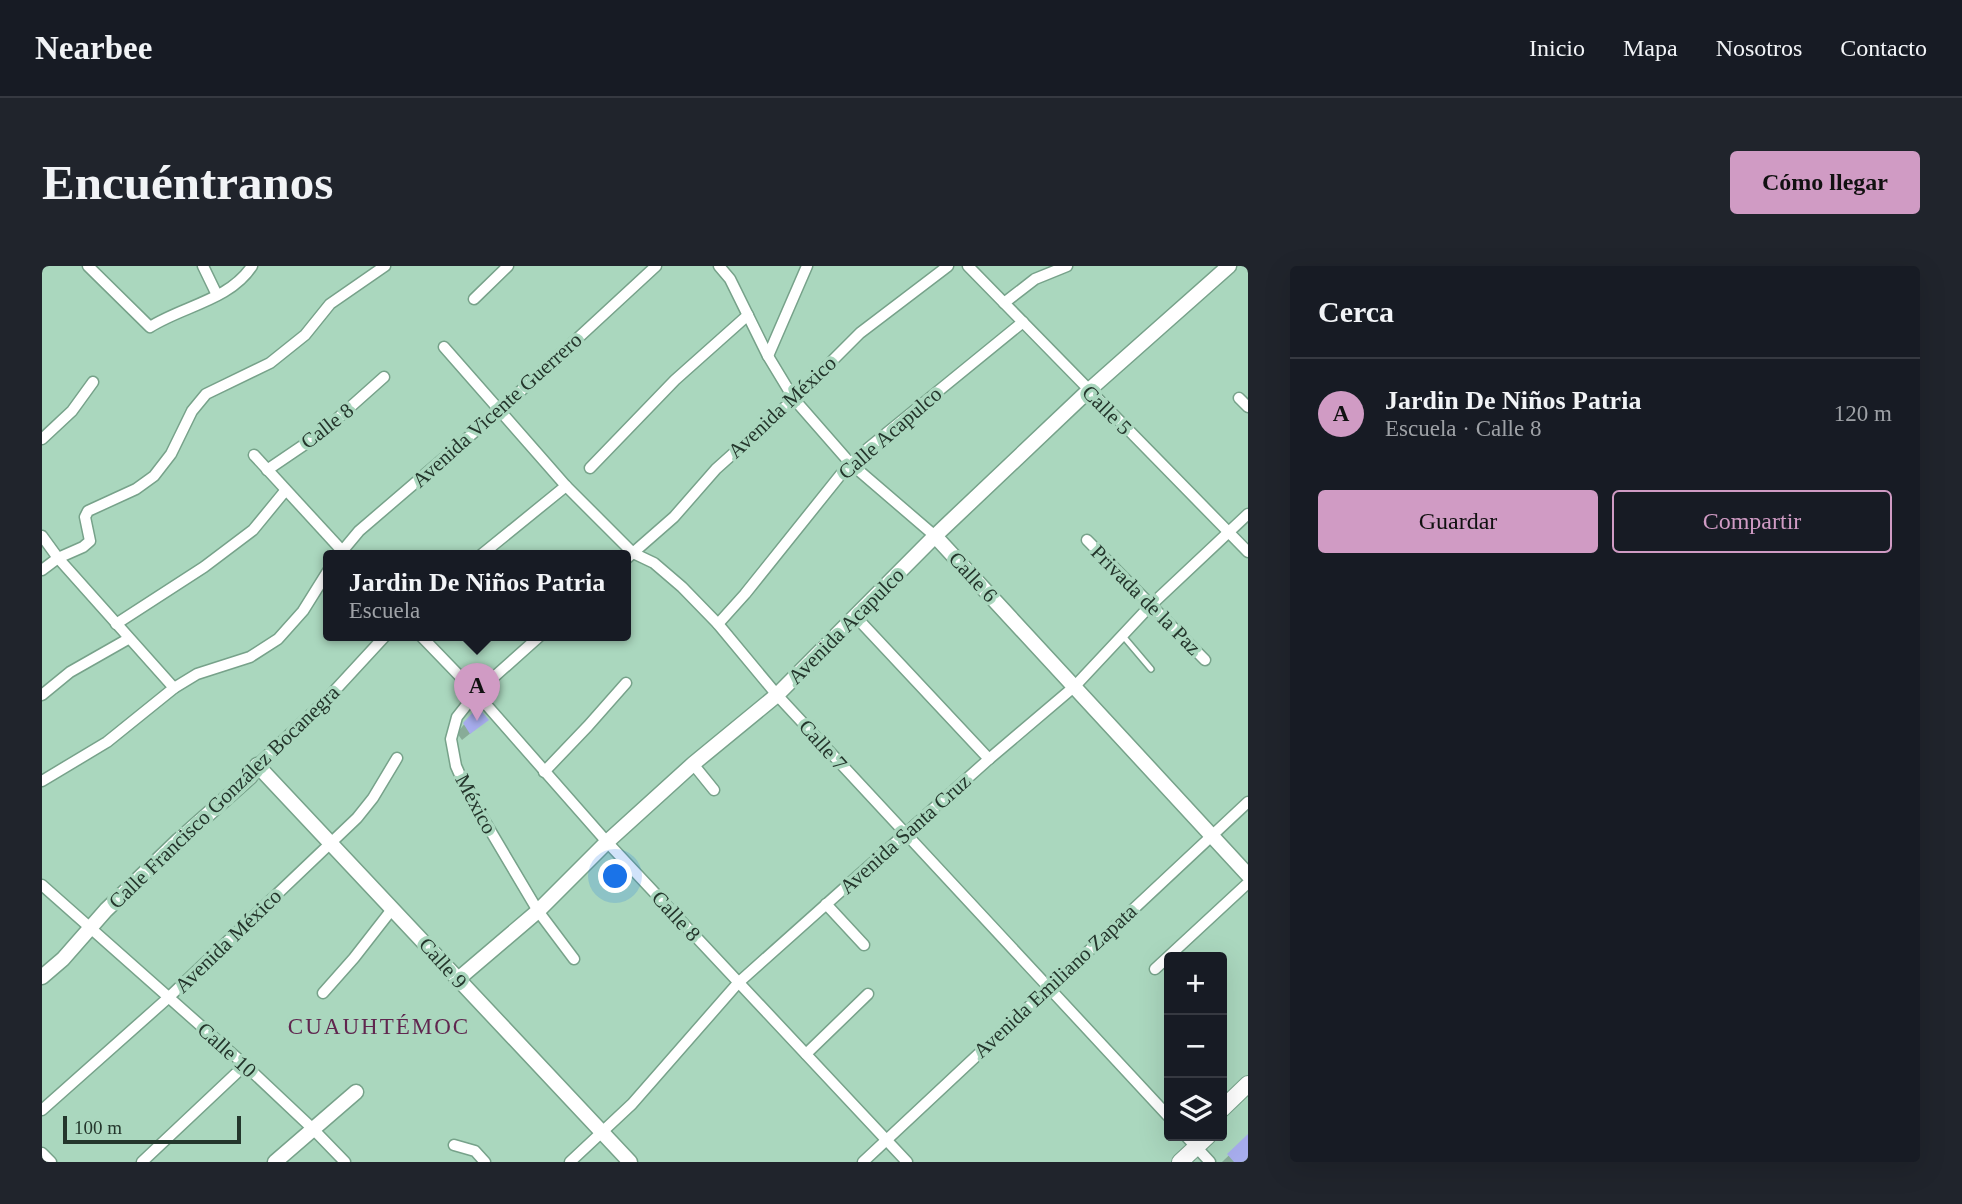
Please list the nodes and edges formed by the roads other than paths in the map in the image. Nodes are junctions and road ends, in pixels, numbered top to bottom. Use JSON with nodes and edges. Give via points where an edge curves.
{"nodes":[{"id":1,"x":88,"y":266,"type":"edge"},
{"id":2,"x":203,"y":266,"type":"edge"},
{"id":3,"x":251,"y":266,"type":"edge"},
{"id":4,"x":385,"y":266,"type":"edge"},
{"id":5,"x":508,"y":266,"type":"edge"},
{"id":6,"x":656,"y":266,"type":"edge"},
{"id":7,"x":719,"y":266,"type":"edge"},
{"id":8,"x":807,"y":266,"type":"edge"},
{"id":9,"x":948,"y":266,"type":"edge"},
{"id":10,"x":968,"y":266,"type":"edge"},
{"id":11,"x":1067,"y":266,"type":"edge"},
{"id":12,"x":1229,"y":266,"type":"edge"},
{"id":13,"x":218,"y":295,"type":"junction"},
{"id":14,"x":474,"y":299,"type":"dead end"},
{"id":15,"x":1004,"y":303,"type":"junction"},
{"id":16,"x":748,"y":315,"type":"junction"},
{"id":17,"x":1023,"y":322,"type":"junction"},
{"id":18,"x":444,"y":347,"type":"dead end"},
{"id":19,"x":768,"y":356,"type":"junction"},
{"id":20,"x":384,"y":377,"type":"dead end"},
{"id":21,"x":93,"y":382,"type":"dead end"},
{"id":22,"x":1088,"y":391,"type":"junction"},
{"id":23,"x":1239,"y":398,"type":"dead end"},
{"id":24,"x":794,"y":399,"type":"junction"},
{"id":25,"x":1248,"y":407,"type":"edge"},
{"id":26,"x":499,"y":410,"type":"junction"},
{"id":27,"x":42,"y":439,"type":"edge"},
{"id":28,"x":254,"y":455,"type":"dead end"},
{"id":29,"x":850,"y":463,"type":"junction"},
{"id":30,"x":590,"y":468,"type":"dead end"},
{"id":31,"x":267,"y":470,"type":"junction"},
{"id":32,"x":566,"y":486,"type":"junction"},
{"id":33,"x":285,"y":491,"type":"junction"},
{"id":34,"x":1248,"y":514,"type":"edge"},
{"id":35,"x":1229,"y":532,"type":"junction"},
{"id":36,"x":42,"y":536,"type":"edge"},
{"id":37,"x":935,"y":536,"type":"junction"},
{"id":38,"x":1087,"y":540,"type":"dead end"},
{"id":39,"x":339,"y":550,"type":"edge"},
{"id":40,"x":344,"y":550,"type":"edge"},
{"id":41,"x":487,"y":550,"type":"edge"},
{"id":42,"x":624,"y":550,"type":"edge"},
{"id":43,"x":1248,"y":552,"type":"edge"},
{"id":44,"x":631,"y":554,"type":"edge"},
{"id":45,"x":631,"y":557,"type":"edge"},
{"id":46,"x":58,"y":558,"type":"junction"},
{"id":47,"x":42,"y":570,"type":"edge"},
{"id":48,"x":323,"y":579,"type":"edge"},
{"id":49,"x":1150,"y":606,"type":"junction"},
{"id":50,"x":856,"y":617,"type":"junction"},
{"id":51,"x":116,"y":624,"type":"junction"},
{"id":52,"x":718,"y":624,"type":"junction"},
{"id":53,"x":1122,"y":635,"type":"junction"},
{"id":54,"x":128,"y":639,"type":"junction"},
{"id":55,"x":380,"y":641,"type":"edge"},
{"id":56,"x":425,"y":641,"type":"edge"},
{"id":57,"x":534,"y":641,"type":"edge"},
{"id":58,"x":1205,"y":660,"type":"dead end"},
{"id":59,"x":1151,"y":669,"type":"dead end"},
{"id":60,"x":626,"y":683,"type":"dead end"},
{"id":61,"x":1075,"y":686,"type":"junction"},
{"id":62,"x":174,"y":688,"type":"junction"},
{"id":63,"x":476,"y":693,"type":"junction"},
{"id":64,"x":42,"y":695,"type":"edge"},
{"id":65,"x":777,"y":695,"type":"junction"},
{"id":66,"x":397,"y":758,"type":"dead end"},
{"id":67,"x":989,"y":759,"type":"junction"},
{"id":68,"x":694,"y":764,"type":"junction"},
{"id":69,"x":257,"y":765,"type":"junction"},
{"id":70,"x":544,"y":772,"type":"junction"},
{"id":71,"x":42,"y":781,"type":"edge"},
{"id":72,"x":714,"y":790,"type":"dead end"},
{"id":73,"x":1248,"y":802,"type":"edge"},
{"id":74,"x":905,"y":834,"type":"junction"},
{"id":75,"x":1212,"y":835,"type":"junction"},
{"id":76,"x":607,"y":842,"type":"junction"},
{"id":77,"x":331,"y":843,"type":"junction"},
{"id":78,"x":1248,"y":875,"type":"edge"},
{"id":79,"x":1248,"y":883,"type":"edge"},
{"id":80,"x":42,"y":885,"type":"edge"},
{"id":81,"x":826,"y":904,"type":"junction"},
{"id":82,"x":393,"y":908,"type":"junction"},
{"id":83,"x":538,"y":911,"type":"junction"},
{"id":84,"x":92,"y":929,"type":"junction"},
{"id":85,"x":864,"y":945,"type":"dead end"},
{"id":86,"x":574,"y":959,"type":"dead end"},
{"id":87,"x":1155,"y":969,"type":"dead end"},
{"id":88,"x":42,"y":977,"type":"edge"},
{"id":89,"x":457,"y":980,"type":"junction"},
{"id":90,"x":738,"y":983,"type":"junction"},
{"id":91,"x":1048,"y":987,"type":"junction"},
{"id":92,"x":323,"y":993,"type":"dead end"},
{"id":93,"x":868,"y":994,"type":"dead end"},
{"id":94,"x":168,"y":998,"type":"junction"},
{"id":95,"x":806,"y":1055,"type":"junction"},
{"id":96,"x":244,"y":1065,"type":"junction"},
{"id":97,"x":1247,"y":1090,"type":"edge"},
{"id":98,"x":356,"y":1092,"type":"dead end"},
{"id":99,"x":1227,"y":1105,"type":"edge"},
{"id":100,"x":42,"y":1110,"type":"edge"},
{"id":101,"x":1164,"y":1112,"type":"edge"},
{"id":102,"x":1227,"y":1116,"type":"edge"},
{"id":103,"x":313,"y":1129,"type":"junction"},
{"id":104,"x":601,"y":1132,"type":"junction"},
{"id":105,"x":886,"y":1140,"type":"junction"},
{"id":106,"x":1192,"y":1141,"type":"edge"},
{"id":107,"x":1194,"y":1141,"type":"edge"},
{"id":108,"x":1196,"y":1141,"type":"edge"},
{"id":109,"x":454,"y":1145,"type":"dead end"},
{"id":110,"x":42,"y":1153,"type":"edge"},
{"id":111,"x":51,"y":1162,"type":"edge"},
{"id":112,"x":142,"y":1162,"type":"edge"},
{"id":113,"x":275,"y":1162,"type":"edge"},
{"id":114,"x":345,"y":1162,"type":"edge"},
{"id":115,"x":485,"y":1162,"type":"edge"},
{"id":116,"x":570,"y":1162,"type":"edge"},
{"id":117,"x":629,"y":1162,"type":"edge"},
{"id":118,"x":863,"y":1162,"type":"edge"},
{"id":119,"x":907,"y":1162,"type":"edge"},
{"id":120,"x":1166,"y":1162,"type":"edge"},
{"id":121,"x":1180,"y":1162,"type":"edge"},
{"id":122,"x":1210,"y":1162,"type":"edge"}],
"edges":[{"from":1,"to":13,"type":"street","via":[[150,327]]},
{"from":2,"to":13,"type":"street"},
{"from":3,"to":13,"type":"street","via":[[235,285]]},
{"from":4,"to":46,"type":"street","via":[[330,304],[305,335],[270,363],[206,394],[155,476],[88,511],[90,541]]},
{"from":5,"to":14,"type":"street"},
{"from":6,"to":26,"type":"street","name":"Avenida Vicente Guerrero"},
{"from":7,"to":16,"type":"street","name":"Calle 6"},
{"from":8,"to":19,"type":"street"},
{"from":9,"to":24,"type":"street","name":"Avenida México","via":[[868,327]]},
{"from":10,"to":15,"type":"street","name":"Calle 5"},
{"from":11,"to":15,"type":"street","via":[[1035,279]]},
{"from":12,"to":22,"type":"street","name":"Avenida Acapulco"},
{"from":15,"to":17,"type":"street","name":"Calle 5"},
{"from":16,"to":19,"type":"street","name":"Calle 6"},
{"from":16,"to":30,"type":"street","via":[[675,380]]},
{"from":17,"to":22,"type":"street","name":"Calle 5"},
{"from":17,"to":29,"type":"street","name":"Calle Acapulco"},
{"from":18,"to":26,"type":"street","name":"Calle 7"},
{"from":19,"to":24,"type":"street","name":"Calle 6"},
{"from":20,"to":31,"type":"street","name":"Calle 8","via":[[320,434]]},
{"from":21,"to":27,"type":"street","via":[[72,411]]},
{"from":22,"to":35,"type":"street","name":"Calle 5"},
{"from":22,"to":37,"type":"street","name":"Avenida Acapulco"},
{"from":23,"to":25,"type":"street"},
{"from":24,"to":29,"type":"street","name":"Calle 6"},
{"from":24,"to":44,"type":"street","name":"Avenida México"},
{"from":26,"to":32,"type":"street","name":"Calle 7"},
{"from":26,"to":40,"type":"street","name":"Avenida Vicente Guerrero","via":[[359,531]]},
{"from":28,"to":31,"type":"street"},
{"from":29,"to":37,"type":"street","name":"Calle 6"},
{"from":29,"to":52,"type":"street","name":"Calle Acapulco"},
{"from":31,"to":33,"type":"street"},
{"from":32,"to":41,"type":"street"},
{"from":32,"to":42,"type":"street","name":"Calle 7"},
{"from":33,"to":39,"type":"street"},
{"from":33,"to":51,"type":"street","via":[[253,530]]},
{"from":34,"to":35,"type":"street","name":"Avenida Santa Cruz"},
{"from":35,"to":43,"type":"street","name":"Calle 5"},
{"from":35,"to":49,"type":"street","name":"Avenida Santa Cruz"},
{"from":36,"to":46,"type":"street"},
{"from":37,"to":50,"type":"street","name":"Avenida Acapulco"},
{"from":37,"to":61,"type":"street","name":"Calle 6"},
{"from":38,"to":49,"type":"street","name":"Privada de la Paz"},
{"from":45,"to":52,"type":"street","name":"Calle 7","via":[[654,563]]},
{"from":46,"to":47,"type":"street"},
{"from":46,"to":51,"type":"street"},
{"from":48,"to":62,"type":"street","via":[[278,639],[250,657],[197,674]]},
{"from":49,"to":53,"type":"street","name":"Avenida Santa Cruz"},
{"from":49,"to":58,"type":"street","name":"Privada de la Paz"},
{"from":50,"to":65,"type":"street","name":"Avenida Acapulco"},
{"from":50,"to":67,"type":"street"},
{"from":51,"to":54,"type":"street"},
{"from":52,"to":65,"type":"street","name":"Calle 7"},
{"from":53,"to":59,"type":"lane"},
{"from":53,"to":61,"type":"street","name":"Avenida Santa Cruz"},
{"from":54,"to":62,"type":"street"},
{"from":54,"to":64,"type":"street","via":[[70,672]]},
{"from":55,"to":69,"type":"street","name":"Calle Francisco González Bocanegra"},
{"from":56,"to":63,"type":"street","name":"Calle 8"},
{"from":57,"to":63,"type":"street"},
{"from":60,"to":70,"type":"street"},
{"from":61,"to":67,"type":"street","name":"Avenida Santa Cruz"},
{"from":61,"to":75,"type":"street","name":"Calle 6"},
{"from":62,"to":71,"type":"street","via":[[107,742]]},
{"from":63,"to":70,"type":"street","name":"Calle 8"},
{"from":63,"to":83,"type":"street","name":"México","via":[[457,717],[451,739],[456,766]]},
{"from":65,"to":68,"type":"street","name":"Avenida Acapulco"},
{"from":65,"to":74,"type":"street","name":"Calle 7"},
{"from":66,"to":77,"type":"street","name":"Avenida México","via":[[373,798]]},
{"from":67,"to":74,"type":"street","name":"Avenida Santa Cruz"},
{"from":68,"to":72,"type":"street"},
{"from":68,"to":76,"type":"street","name":"Avenida Acapulco"},
{"from":69,"to":77,"type":"street","name":"Calle 9"},
{"from":69,"to":84,"type":"street","name":"Calle Francisco González Bocanegra","via":[[250,777],[106,910]]},
{"from":70,"to":76,"type":"street","name":"Calle 8"},
{"from":73,"to":75,"type":"street","name":"Avenida Emiliano Zapata"},
{"from":74,"to":81,"type":"street","name":"Avenida Santa Cruz"},
{"from":74,"to":91,"type":"street","name":"Calle 7"},
{"from":75,"to":78,"type":"street","name":"Calle 6"},
{"from":75,"to":91,"type":"street","name":"Avenida Emiliano Zapata"},
{"from":76,"to":83,"type":"street","name":"Avenida Acapulco"},
{"from":76,"to":90,"type":"street","name":"Calle 8"},
{"from":77,"to":82,"type":"street","name":"Calle 9"},
{"from":77,"to":94,"type":"street","name":"Avenida México"},
{"from":79,"to":87,"type":"street"},
{"from":80,"to":84,"type":"street","name":"Calle 10"},
{"from":81,"to":85,"type":"street"},
{"from":81,"to":90,"type":"street","name":"Avenida Santa Cruz"},
{"from":82,"to":89,"type":"street","name":"Calle 9"},
{"from":82,"to":92,"type":"street"},
{"from":83,"to":86,"type":"street","name":"México"},
{"from":83,"to":89,"type":"street","name":"Avenida Acapulco"},
{"from":84,"to":88,"type":"street","name":"Calle Francisco González Bocanegra"},
{"from":84,"to":94,"type":"street","name":"Calle 10"},
{"from":89,"to":104,"type":"street","name":"Calle 9"},
{"from":90,"to":95,"type":"street","name":"Calle 8"},
{"from":90,"to":104,"type":"street","name":"Avenida Santa Cruz","via":[[632,1104]]},
{"from":91,"to":101,"type":"street","name":"Calle 7"},
{"from":91,"to":105,"type":"street","name":"Avenida Emiliano Zapata"},
{"from":93,"to":95,"type":"street"},
{"from":94,"to":96,"type":"street","name":"Calle 10"},
{"from":94,"to":100,"type":"street","name":"Avenida México"},
{"from":95,"to":105,"type":"street","name":"Calle 8"},
{"from":96,"to":103,"type":"street","name":"Calle 10"},
{"from":96,"to":112,"type":"street"},
{"from":97,"to":99,"type":"main road"},
{"from":97,"to":102,"type":"main road"},
{"from":98,"to":103,"type":"street"},
{"from":103,"to":113,"type":"street"},
{"from":103,"to":114,"type":"street","name":"Calle 10"},
{"from":104,"to":116,"type":"street","name":"Avenida Santa Cruz"},
{"from":104,"to":117,"type":"street","name":"Calle 9"},
{"from":105,"to":118,"type":"street","name":"Avenida Emiliano Zapata"},
{"from":105,"to":119,"type":"street","name":"Calle 8"},
{"from":106,"to":120,"type":"main road"},
{"from":107,"to":121,"type":"main road"},
{"from":108,"to":122,"type":"street"},
{"from":109,"to":115,"type":"street","via":[[475,1151]]},
{"from":110,"to":111,"type":"street"}]}
